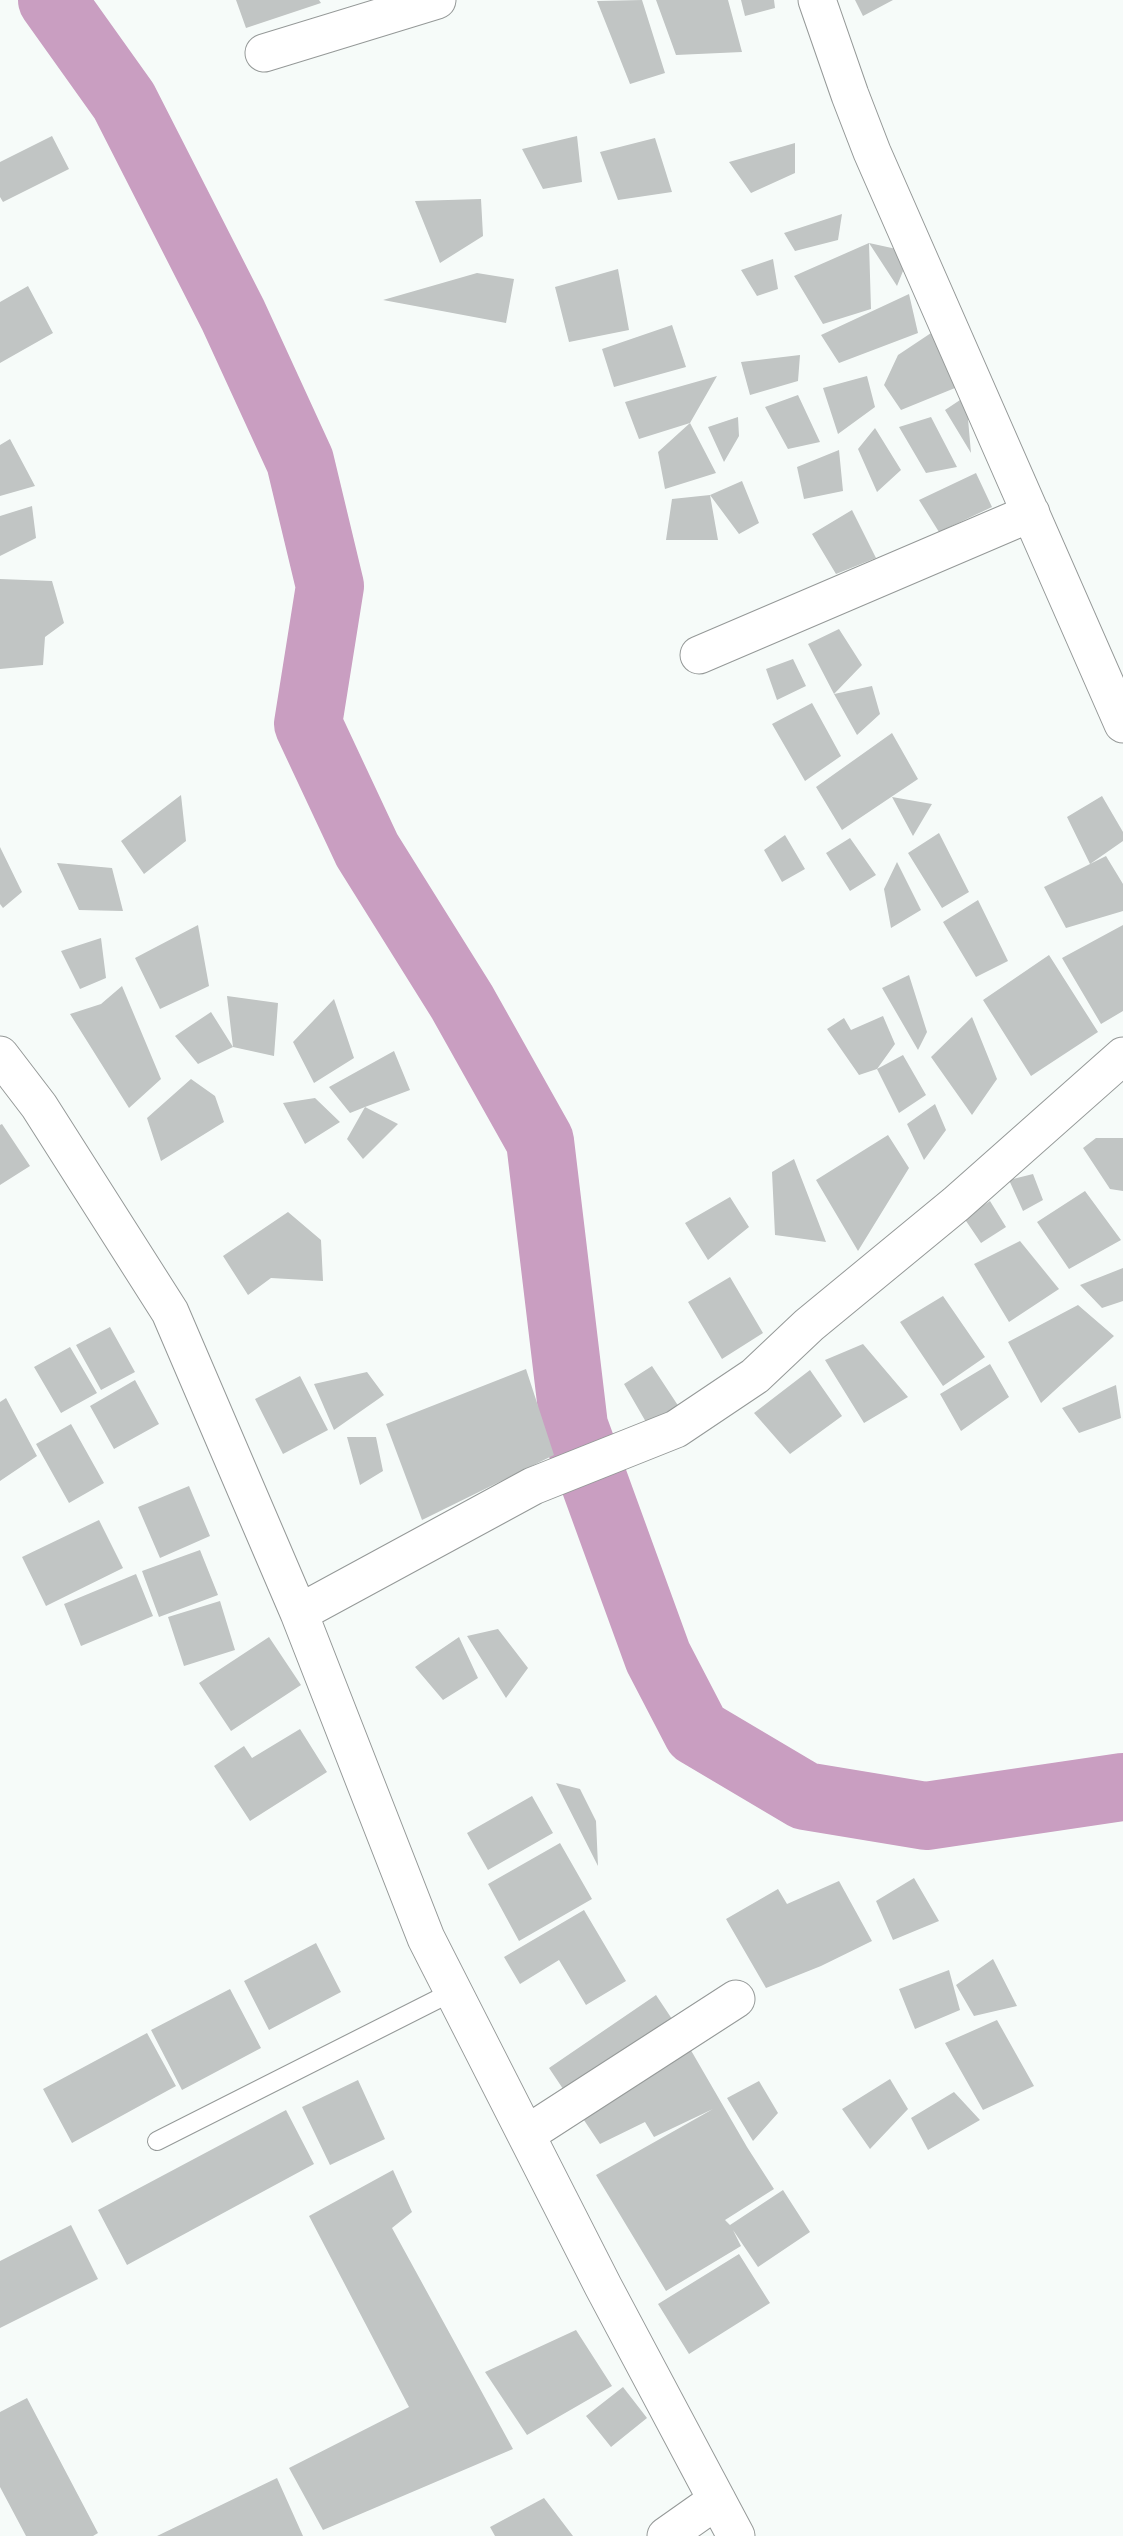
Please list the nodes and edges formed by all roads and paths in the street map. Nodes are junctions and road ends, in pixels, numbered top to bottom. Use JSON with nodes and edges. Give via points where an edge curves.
{"nodes":[{"id":1,"x":438,"y":0,"type":"edge"},
{"id":2,"x":817,"y":0,"type":"edge"},
{"id":3,"x":264,"y":53,"type":"dead end"},
{"id":4,"x":1031,"y":513,"type":"junction"},
{"id":5,"x":699,"y":654,"type":"dead end"},
{"id":6,"x":1123,"y":724,"type":"edge"},
{"id":7,"x":0,"y":1055,"type":"edge"},
{"id":8,"x":1123,"y":1056,"type":"edge"},
{"id":9,"x":299,"y":1613,"type":"junction"},
{"id":10,"x":452,"y":1992,"type":"junction"},
{"id":11,"x":736,"y":1999,"type":"dead end"},
{"id":12,"x":527,"y":2134,"type":"junction"},
{"id":13,"x":157,"y":2141,"type":"dead end"},
{"id":14,"x":717,"y":2500,"type":"junction"},
{"id":15,"x":666,"y":2536,"type":"edge"},
{"id":16,"x":736,"y":2536,"type":"edge"}],
"edges":[{"from":1,"to":3,"type":"street"},
{"from":2,"to":4,"type":"street","via":[[872,152]]},
{"from":4,"to":5,"type":"street"},
{"from":4,"to":6,"type":"street"},
{"from":7,"to":9,"type":"street","via":[[39,1106],[170,1312]]},
{"from":8,"to":9,"type":"street","via":[[755,1376],[676,1429],[534,1486]]},
{"from":9,"to":10,"type":"street","via":[[426,1938]]},
{"from":10,"to":12,"type":"street"},
{"from":10,"to":13,"type":"lane"},
{"from":11,"to":12,"type":"street"},
{"from":12,"to":14,"type":"street"},
{"from":14,"to":15,"type":"street"},
{"from":14,"to":16,"type":"street"}]}
